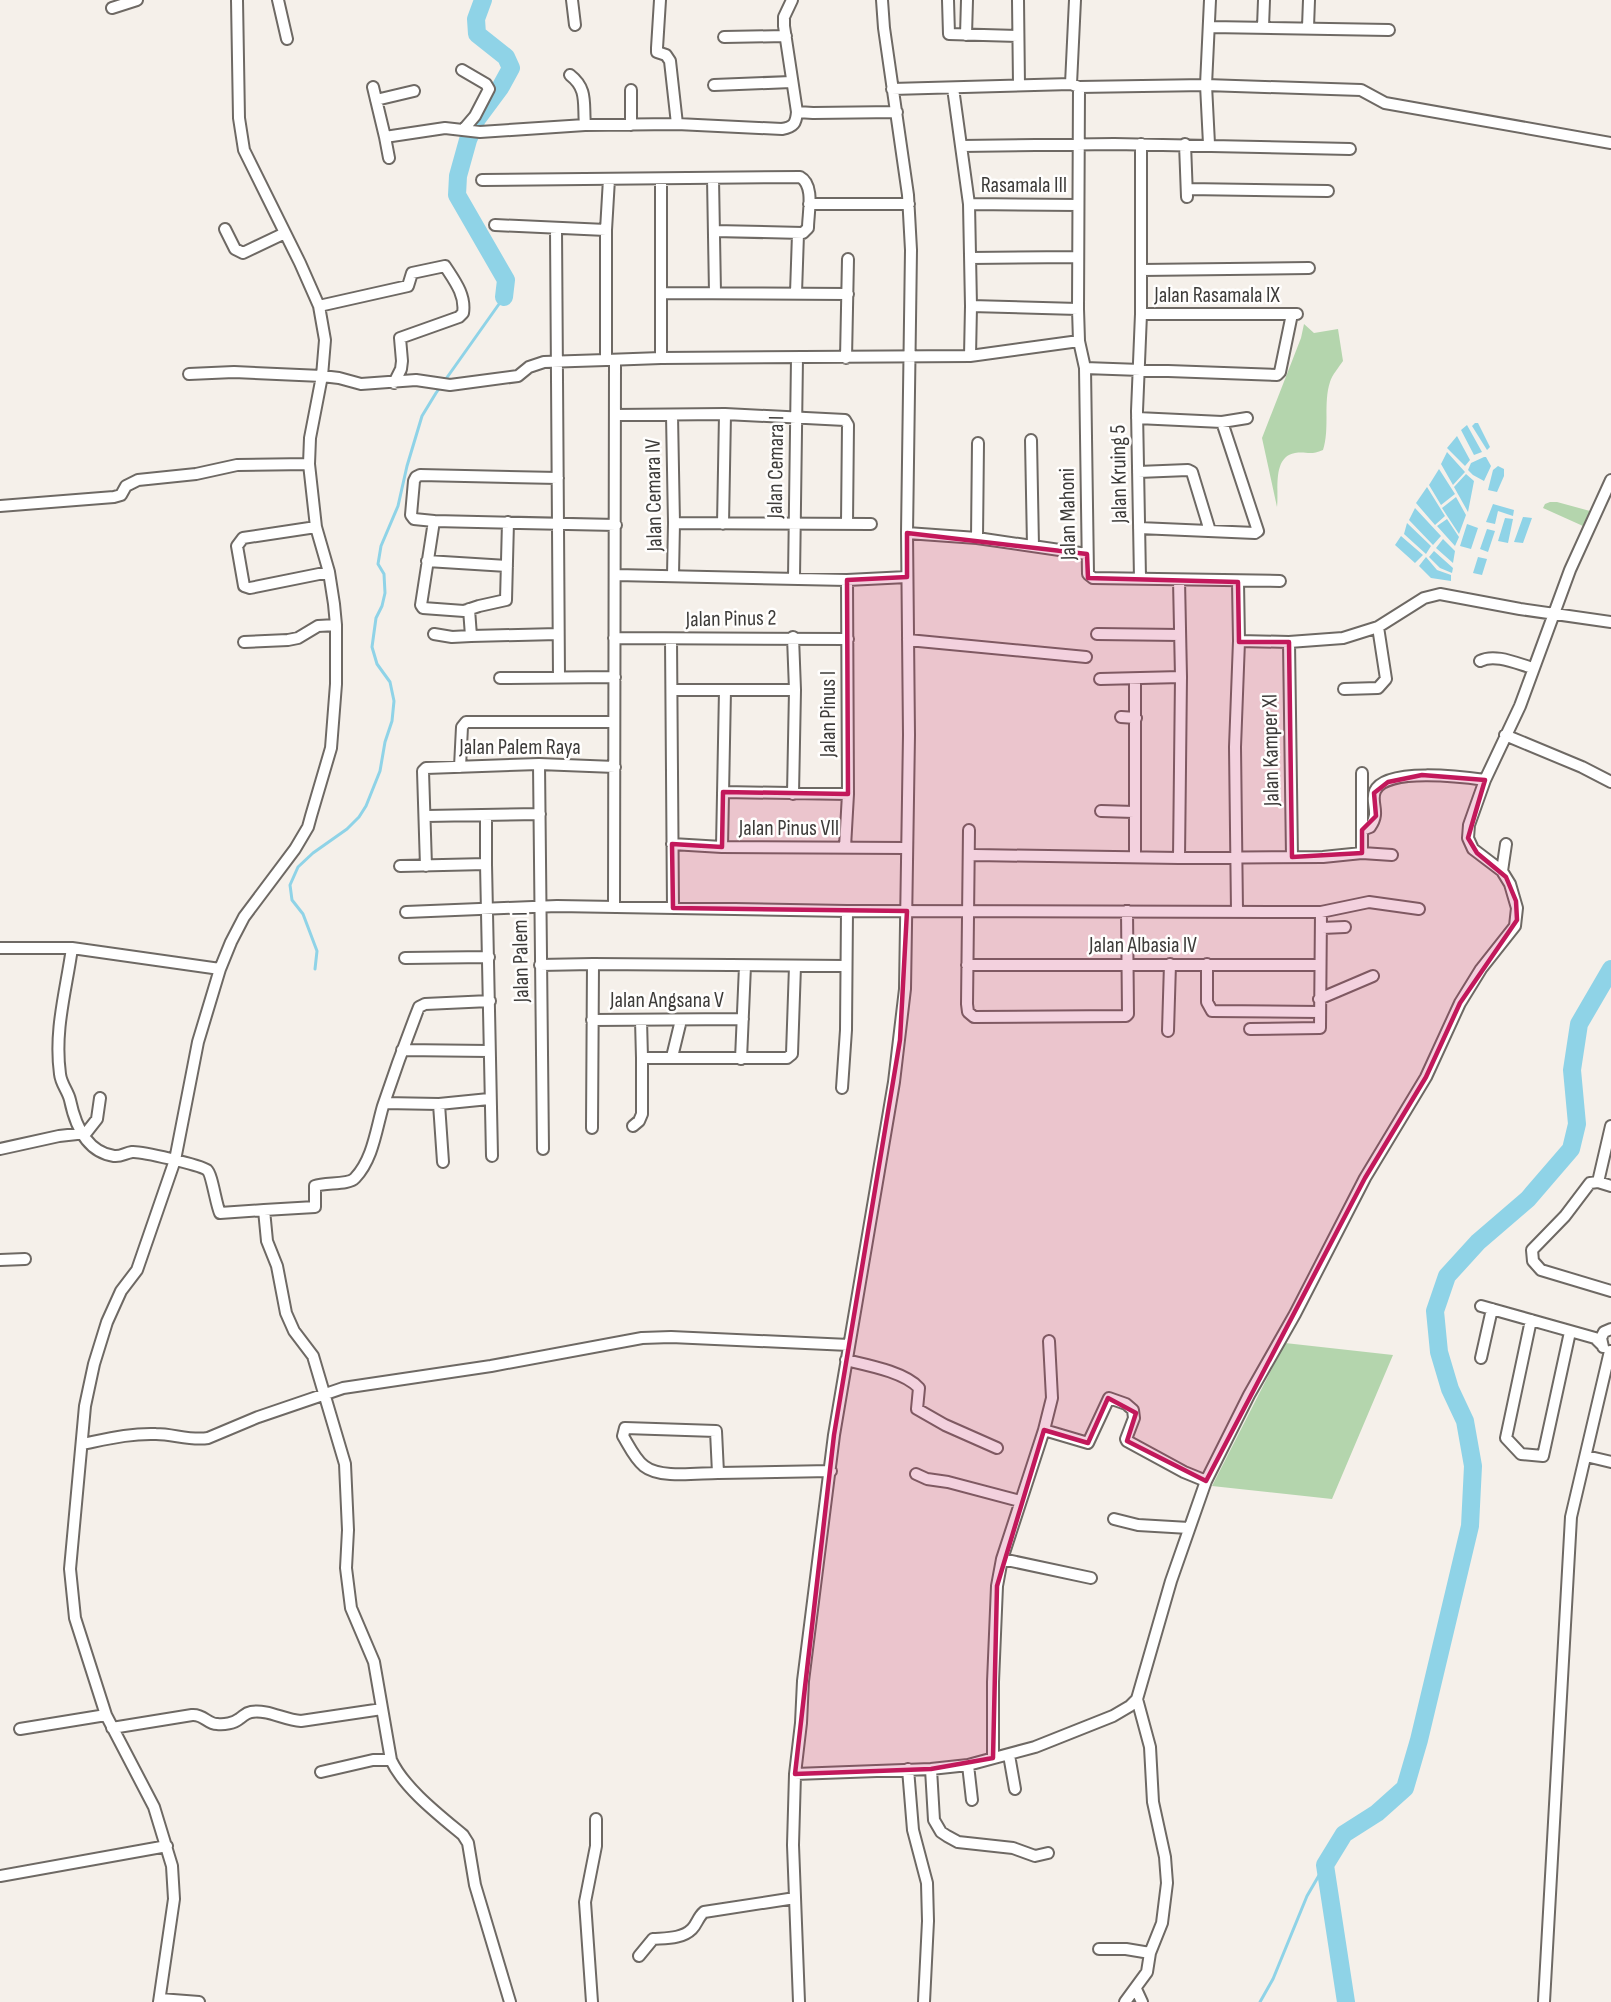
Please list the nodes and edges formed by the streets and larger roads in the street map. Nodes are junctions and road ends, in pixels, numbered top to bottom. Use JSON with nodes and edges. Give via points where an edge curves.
{"nodes":[{"id":1,"x":137,"y":0,"type":"edge"},
{"id":2,"x":237,"y":0,"type":"edge"},
{"id":3,"x":278,"y":0,"type":"edge"},
{"id":4,"x":572,"y":0,"type":"edge"},
{"id":5,"x":660,"y":0,"type":"edge"},
{"id":6,"x":792,"y":0,"type":"edge"},
{"id":7,"x":882,"y":0,"type":"edge"},
{"id":8,"x":948,"y":0,"type":"edge"},
{"id":9,"x":967,"y":0,"type":"edge"},
{"id":10,"x":1018,"y":0,"type":"edge"},
{"id":11,"x":1075,"y":0,"type":"edge"},
{"id":12,"x":1210,"y":0,"type":"edge"},
{"id":13,"x":1264,"y":0,"type":"edge"},
{"id":14,"x":1309,"y":0,"type":"edge"},
{"id":15,"x":112,"y":8,"type":"dead end"},
{"id":16,"x":575,"y":25,"type":"dead end"},
{"id":17,"x":1210,"y":27,"type":"junction"},
{"id":18,"x":1263,"y":27,"type":"junction"},
{"id":19,"x":1308,"y":27,"type":"junction"},
{"id":20,"x":1389,"y":30,"type":"dead end"},
{"id":21,"x":966,"y":35,"type":"junction"},
{"id":22,"x":786,"y":36,"type":"junction"},
{"id":23,"x":1018,"y":36,"type":"junction"},
{"id":24,"x":724,"y":37,"type":"dead end"},
{"id":25,"x":287,"y":39,"type":"dead end"},
{"id":26,"x":462,"y":70,"type":"dead end"},
{"id":27,"x":570,"y":75,"type":"dead end"},
{"id":28,"x":791,"y":82,"type":"junction"},
{"id":29,"x":714,"y":85,"type":"dead end"},
{"id":30,"x":1019,"y":85,"type":"junction"},
{"id":31,"x":1075,"y":85,"type":"junction"},
{"id":32,"x":1206,"y":85,"type":"junction"},
{"id":33,"x":373,"y":87,"type":"dead end"},
{"id":34,"x":953,"y":88,"type":"junction"},
{"id":35,"x":892,"y":89,"type":"junction"},
{"id":36,"x":631,"y":90,"type":"dead end"},
{"id":37,"x":414,"y":91,"type":"dead end"},
{"id":38,"x":376,"y":99,"type":"junction"},
{"id":39,"x":796,"y":112,"type":"junction"},
{"id":40,"x":897,"y":112,"type":"junction"},
{"id":41,"x":677,"y":124,"type":"junction"},
{"id":42,"x":585,"y":125,"type":"junction"},
{"id":43,"x":631,"y":125,"type":"junction"},
{"id":44,"x":471,"y":131,"type":"junction"},
{"id":45,"x":385,"y":137,"type":"junction"},
{"id":46,"x":1611,"y":143,"type":"edge"},
{"id":47,"x":1141,"y":144,"type":"junction"},
{"id":48,"x":1185,"y":144,"type":"junction"},
{"id":49,"x":1209,"y":144,"type":"junction"},
{"id":50,"x":1080,"y":145,"type":"junction"},
{"id":51,"x":961,"y":146,"type":"junction"},
{"id":52,"x":1350,"y":149,"type":"dead end"},
{"id":53,"x":389,"y":158,"type":"dead end"},
{"id":54,"x":609,"y":178,"type":"junction"},
{"id":55,"x":713,"y":178,"type":"junction"},
{"id":56,"x":661,"y":179,"type":"junction"},
{"id":57,"x":482,"y":180,"type":"dead end"},
{"id":58,"x":1328,"y":191,"type":"dead end"},
{"id":59,"x":809,"y":204,"type":"junction"},
{"id":60,"x":909,"y":204,"type":"junction"},
{"id":61,"x":969,"y":204,"type":"junction"},
{"id":62,"x":1078,"y":205,"type":"junction"},
{"id":63,"x":495,"y":225,"type":"dead end"},
{"id":64,"x":556,"y":228,"type":"junction"},
{"id":65,"x":225,"y":229,"type":"dead end"},
{"id":66,"x":606,"y":230,"type":"junction"},
{"id":67,"x":714,"y":231,"type":"junction"},
{"id":68,"x":285,"y":233,"type":"junction"},
{"id":69,"x":798,"y":234,"type":"junction"},
{"id":70,"x":1078,"y":257,"type":"junction"},
{"id":71,"x":970,"y":258,"type":"junction"},
{"id":72,"x":848,"y":259,"type":"dead end"},
{"id":73,"x":1309,"y":268,"type":"dead end"},
{"id":74,"x":1141,"y":270,"type":"junction"},
{"id":75,"x":661,"y":292,"type":"junction"},
{"id":76,"x":715,"y":293,"type":"junction"},
{"id":77,"x":796,"y":293,"type":"junction"},
{"id":78,"x":848,"y":294,"type":"junction"},
{"id":79,"x":319,"y":306,"type":"junction"},
{"id":80,"x":971,"y":306,"type":"junction"},
{"id":81,"x":1078,"y":309,"type":"junction"},
{"id":82,"x":1141,"y":314,"type":"junction"},
{"id":83,"x":1080,"y":341,"type":"junction"},
{"id":84,"x":970,"y":356,"type":"junction"},
{"id":85,"x":661,"y":358,"type":"junction"},
{"id":86,"x":797,"y":358,"type":"junction"},
{"id":87,"x":846,"y":358,"type":"junction"},
{"id":88,"x":909,"y":358,"type":"junction"},
{"id":89,"x":611,"y":360,"type":"junction"},
{"id":90,"x":556,"y":362,"type":"junction"},
{"id":91,"x":1085,"y":368,"type":"junction"},
{"id":92,"x":1138,"y":369,"type":"junction"},
{"id":93,"x":189,"y":374,"type":"dead end"},
{"id":94,"x":322,"y":376,"type":"junction"},
{"id":95,"x":394,"y":383,"type":"junction"},
{"id":96,"x":725,"y":414,"type":"junction"},
{"id":97,"x":615,"y":415,"type":"junction"},
{"id":98,"x":672,"y":415,"type":"junction"},
{"id":99,"x":1137,"y":418,"type":"junction"},
{"id":100,"x":1247,"y":418,"type":"dead end"},
{"id":101,"x":797,"y":419,"type":"junction"},
{"id":102,"x":1222,"y":422,"type":"junction"},
{"id":103,"x":1031,"y":440,"type":"dead end"},
{"id":104,"x":978,"y":443,"type":"dead end"},
{"id":105,"x":309,"y":464,"type":"junction"},
{"id":106,"x":1138,"y":472,"type":"junction"},
{"id":107,"x":558,"y":478,"type":"junction"},
{"id":108,"x":1611,"y":480,"type":"edge"},
{"id":109,"x":0,"y":506,"type":"edge"},
{"id":110,"x":434,"y":521,"type":"junction"},
{"id":111,"x":508,"y":522,"type":"junction"},
{"id":112,"x":674,"y":523,"type":"junction"},
{"id":113,"x":795,"y":523,"type":"junction"},
{"id":114,"x":847,"y":523,"type":"junction"},
{"id":115,"x":559,"y":524,"type":"junction"},
{"id":116,"x":723,"y":524,"type":"junction"},
{"id":117,"x":871,"y":524,"type":"dead end"},
{"id":118,"x":616,"y":525,"type":"junction"},
{"id":119,"x":316,"y":527,"type":"junction"},
{"id":120,"x":1139,"y":528,"type":"junction"},
{"id":121,"x":1210,"y":531,"type":"junction"},
{"id":122,"x":907,"y":533,"type":"junction"},
{"id":123,"x":977,"y":538,"type":"junction"},
{"id":124,"x":1033,"y":546,"type":"junction"},
{"id":125,"x":1087,"y":554,"type":"junction"},
{"id":126,"x":427,"y":561,"type":"junction"},
{"id":127,"x":507,"y":566,"type":"junction"},
{"id":128,"x":329,"y":572,"type":"junction"},
{"id":129,"x":616,"y":574,"type":"junction"},
{"id":130,"x":673,"y":575,"type":"junction"},
{"id":131,"x":794,"y":578,"type":"junction"},
{"id":132,"x":907,"y":578,"type":"junction"},
{"id":133,"x":1140,"y":578,"type":"junction"},
{"id":134,"x":847,"y":580,"type":"junction"},
{"id":135,"x":1179,"y":580,"type":"junction"},
{"id":136,"x":1280,"y":581,"type":"dead end"},
{"id":137,"x":1238,"y":582,"type":"junction"},
{"id":138,"x":469,"y":609,"type":"junction"},
{"id":139,"x":1552,"y":614,"type":"junction"},
{"id":140,"x":1611,"y":622,"type":"edge"},
{"id":141,"x":336,"y":625,"type":"junction"},
{"id":142,"x":1378,"y":627,"type":"junction"},
{"id":143,"x":434,"y":634,"type":"dead end"},
{"id":144,"x":558,"y":634,"type":"junction"},
{"id":145,"x":1097,"y":634,"type":"dead end"},
{"id":146,"x":1180,"y":635,"type":"junction"},
{"id":147,"x":471,"y":636,"type":"junction"},
{"id":148,"x":793,"y":637,"type":"junction"},
{"id":149,"x":614,"y":638,"type":"junction"},
{"id":150,"x":671,"y":639,"type":"junction"},
{"id":151,"x":848,"y":639,"type":"junction"},
{"id":152,"x":908,"y":640,"type":"junction"},
{"id":153,"x":1239,"y":641,"type":"junction"},
{"id":154,"x":244,"y":642,"type":"dead end"},
{"id":155,"x":1289,"y":642,"type":"junction"},
{"id":156,"x":1086,"y":657,"type":"dead end"},
{"id":157,"x":1488,"y":659,"type":"dead end"},
{"id":158,"x":1533,"y":668,"type":"junction"},
{"id":159,"x":559,"y":677,"type":"junction"},
{"id":160,"x":615,"y":677,"type":"junction"},
{"id":161,"x":1181,"y":677,"type":"junction"},
{"id":162,"x":500,"y":678,"type":"dead end"},
{"id":163,"x":1101,"y":679,"type":"dead end"},
{"id":164,"x":1135,"y":679,"type":"junction"},
{"id":165,"x":1344,"y":689,"type":"dead end"},
{"id":166,"x":672,"y":690,"type":"junction"},
{"id":167,"x":724,"y":690,"type":"junction"},
{"id":168,"x":795,"y":690,"type":"junction"},
{"id":169,"x":1121,"y":717,"type":"dead end"},
{"id":170,"x":1136,"y":718,"type":"junction"},
{"id":171,"x":614,"y":722,"type":"junction"},
{"id":172,"x":1505,"y":735,"type":"junction"},
{"id":173,"x":539,"y":764,"type":"junction"},
{"id":174,"x":460,"y":767,"type":"junction"},
{"id":175,"x":615,"y":767,"type":"junction"},
{"id":176,"x":1362,"y":772,"type":"dead end"},
{"id":177,"x":1485,"y":780,"type":"junction"},
{"id":178,"x":1611,"y":782,"type":"edge"},
{"id":179,"x":723,"y":792,"type":"junction"},
{"id":180,"x":793,"y":794,"type":"junction"},
{"id":181,"x":848,"y":794,"type":"junction"},
{"id":182,"x":1101,"y":811,"type":"dead end"},
{"id":183,"x":1134,"y":812,"type":"junction"},
{"id":184,"x":540,"y":814,"type":"junction"},
{"id":185,"x":486,"y":815,"type":"junction"},
{"id":186,"x":426,"y":816,"type":"junction"},
{"id":187,"x":969,"y":830,"type":"dead end"},
{"id":188,"x":1362,"y":830,"type":"junction"},
{"id":189,"x":672,"y":844,"type":"junction"},
{"id":190,"x":1506,"y":844,"type":"dead end"},
{"id":191,"x":722,"y":847,"type":"junction"},
{"id":192,"x":845,"y":848,"type":"junction"},
{"id":193,"x":906,"y":848,"type":"junction"},
{"id":194,"x":1362,"y":853,"type":"junction"},
{"id":195,"x":1392,"y":855,"type":"dead end"},
{"id":196,"x":970,"y":856,"type":"junction"},
{"id":197,"x":1135,"y":857,"type":"junction"},
{"id":198,"x":1237,"y":857,"type":"junction"},
{"id":199,"x":1292,"y":857,"type":"junction"},
{"id":200,"x":1179,"y":858,"type":"junction"},
{"id":201,"x":486,"y":864,"type":"junction"},
{"id":202,"x":400,"y":866,"type":"dead end"},
{"id":203,"x":426,"y":866,"type":"junction"},
{"id":204,"x":1502,"y":871,"type":"junction"},
{"id":205,"x":540,"y":906,"type":"junction"},
{"id":206,"x":614,"y":907,"type":"junction"},
{"id":207,"x":673,"y":908,"type":"junction"},
{"id":208,"x":488,"y":909,"type":"junction"},
{"id":209,"x":1419,"y":909,"type":"dead end"},
{"id":210,"x":967,"y":910,"type":"junction"},
{"id":211,"x":847,"y":911,"type":"junction"},
{"id":212,"x":907,"y":911,"type":"junction"},
{"id":213,"x":1127,"y":911,"type":"junction"},
{"id":214,"x":1237,"y":911,"type":"junction"},
{"id":215,"x":406,"y":912,"type":"dead end"},
{"id":216,"x":1321,"y":912,"type":"junction"},
{"id":217,"x":1345,"y":927,"type":"dead end"},
{"id":218,"x":1322,"y":928,"type":"junction"},
{"id":219,"x":0,"y":948,"type":"edge"},
{"id":220,"x":72,"y":948,"type":"junction"},
{"id":221,"x":489,"y":957,"type":"junction"},
{"id":222,"x":405,"y":958,"type":"dead end"},
{"id":223,"x":592,"y":964,"type":"junction"},
{"id":224,"x":1170,"y":964,"type":"junction"},
{"id":225,"x":1207,"y":964,"type":"junction"},
{"id":226,"x":540,"y":965,"type":"junction"},
{"id":227,"x":968,"y":965,"type":"junction"},
{"id":228,"x":1128,"y":965,"type":"junction"},
{"id":229,"x":1319,"y":965,"type":"junction"},
{"id":230,"x":745,"y":966,"type":"junction"},
{"id":231,"x":795,"y":966,"type":"junction"},
{"id":232,"x":846,"y":966,"type":"junction"},
{"id":233,"x":220,"y":969,"type":"junction"},
{"id":234,"x":1373,"y":976,"type":"dead end"},
{"id":235,"x":1319,"y":999,"type":"junction"},
{"id":236,"x":490,"y":1001,"type":"junction"},
{"id":237,"x":1319,"y":1012,"type":"junction"},
{"id":238,"x":743,"y":1019,"type":"junction"},
{"id":239,"x":592,"y":1020,"type":"junction"},
{"id":240,"x":641,"y":1020,"type":"junction"},
{"id":241,"x":681,"y":1020,"type":"junction"},
{"id":242,"x":1250,"y":1029,"type":"dead end"},
{"id":243,"x":1168,"y":1030,"type":"dead end"},
{"id":244,"x":402,"y":1050,"type":"junction"},
{"id":245,"x":489,"y":1051,"type":"junction"},
{"id":246,"x":672,"y":1057,"type":"junction"},
{"id":247,"x":642,"y":1058,"type":"junction"},
{"id":248,"x":741,"y":1059,"type":"junction"},
{"id":249,"x":842,"y":1088,"type":"dead end"},
{"id":250,"x":100,"y":1098,"type":"dead end"},
{"id":251,"x":489,"y":1099,"type":"junction"},
{"id":252,"x":384,"y":1103,"type":"junction"},
{"id":253,"x":439,"y":1104,"type":"junction"},
{"id":254,"x":633,"y":1126,"type":"dead end"},
{"id":255,"x":1611,"y":1126,"type":"edge"},
{"id":256,"x":592,"y":1128,"type":"dead end"},
{"id":257,"x":82,"y":1134,"type":"junction"},
{"id":258,"x":0,"y":1149,"type":"edge"},
{"id":259,"x":543,"y":1149,"type":"dead end"},
{"id":260,"x":492,"y":1156,"type":"dead end"},
{"id":261,"x":175,"y":1160,"type":"junction"},
{"id":262,"x":443,"y":1162,"type":"dead end"},
{"id":263,"x":1598,"y":1182,"type":"junction"},
{"id":264,"x":1611,"y":1186,"type":"edge"},
{"id":265,"x":264,"y":1210,"type":"junction"},
{"id":266,"x":25,"y":1259,"type":"dead end"},
{"id":267,"x":0,"y":1260,"type":"edge"},
{"id":268,"x":1611,"y":1291,"type":"edge"},
{"id":269,"x":1531,"y":1320,"type":"junction"},
{"id":270,"x":1611,"y":1329,"type":"edge"},
{"id":271,"x":1570,"y":1332,"type":"junction"},
{"id":272,"x":1049,"y":1341,"type":"dead end"},
{"id":273,"x":849,"y":1345,"type":"junction"},
{"id":274,"x":1607,"y":1349,"type":"edge"},
{"id":275,"x":1481,"y":1358,"type":"dead end"},
{"id":276,"x":846,"y":1360,"type":"junction"},
{"id":277,"x":325,"y":1395,"type":"junction"},
{"id":278,"x":1044,"y":1430,"type":"junction"},
{"id":279,"x":82,"y":1444,"type":"junction"},
{"id":280,"x":997,"y":1448,"type":"dead end"},
{"id":281,"x":1586,"y":1456,"type":"junction"},
{"id":282,"x":1611,"y":1462,"type":"edge"},
{"id":283,"x":831,"y":1471,"type":"junction"},
{"id":284,"x":718,"y":1473,"type":"junction"},
{"id":285,"x":916,"y":1474,"type":"dead end"},
{"id":286,"x":1206,"y":1481,"type":"junction"},
{"id":287,"x":1020,"y":1501,"type":"junction"},
{"id":288,"x":1114,"y":1519,"type":"dead end"},
{"id":289,"x":1189,"y":1528,"type":"junction"},
{"id":290,"x":1002,"y":1559,"type":"junction"},
{"id":291,"x":1091,"y":1578,"type":"dead end"},
{"id":292,"x":1137,"y":1699,"type":"junction"},
{"id":293,"x":382,"y":1709,"type":"junction"},
{"id":294,"x":106,"y":1715,"type":"junction"},
{"id":295,"x":112,"y":1728,"type":"junction"},
{"id":296,"x":20,"y":1729,"type":"dead end"},
{"id":297,"x":1009,"y":1755,"type":"junction"},
{"id":298,"x":993,"y":1758,"type":"junction"},
{"id":299,"x":391,"y":1760,"type":"junction"},
{"id":300,"x":968,"y":1765,"type":"junction"},
{"id":301,"x":908,"y":1769,"type":"junction"},
{"id":302,"x":932,"y":1769,"type":"junction"},
{"id":303,"x":321,"y":1772,"type":"dead end"},
{"id":304,"x":795,"y":1774,"type":"junction"},
{"id":305,"x":1015,"y":1789,"type":"dead end"},
{"id":306,"x":972,"y":1800,"type":"dead end"},
{"id":307,"x":596,"y":1819,"type":"dead end"},
{"id":308,"x":167,"y":1846,"type":"junction"},
{"id":309,"x":1048,"y":1853,"type":"dead end"},
{"id":310,"x":0,"y":1876,"type":"edge"},
{"id":311,"x":795,"y":1898,"type":"junction"},
{"id":312,"x":1099,"y":1949,"type":"dead end"},
{"id":313,"x":1150,"y":1953,"type":"junction"},
{"id":314,"x":639,"y":1956,"type":"dead end"},
{"id":315,"x":1136,"y":1989,"type":"junction"},
{"id":316,"x":160,"y":1998,"type":"edge"},
{"id":317,"x":199,"y":2002,"type":"edge"},
{"id":318,"x":510,"y":2002,"type":"edge"},
{"id":319,"x":592,"y":2002,"type":"edge"},
{"id":320,"x":799,"y":2002,"type":"edge"},
{"id":321,"x":924,"y":2002,"type":"edge"},
{"id":322,"x":1125,"y":2002,"type":"edge"},
{"id":323,"x":1142,"y":2002,"type":"edge"},
{"id":324,"x":1544,"y":2002,"type":"edge"}],
"edges":[{"from":1,"to":15,"type":"street"},
{"from":2,"to":68,"type":"street","via":[[241,136],[250,167]]},
{"from":3,"to":25,"type":"street"},
{"from":4,"to":16,"type":"street"},
{"from":5,"to":41,"type":"street","via":[[657,52],[670,61]]},
{"from":6,"to":22,"type":"street","via":[[784,17]]},
{"from":7,"to":35,"type":"street"},
{"from":8,"to":21,"type":"street","via":[[949,34]]},
{"from":9,"to":21,"type":"street"},
{"from":10,"to":23,"type":"street"},
{"from":11,"to":31,"type":"street","name":"Jalan Mahoni"},
{"from":12,"to":17,"type":"street"},
{"from":13,"to":18,"type":"street"},
{"from":14,"to":19,"type":"street"},
{"from":17,"to":18,"type":"street"},
{"from":17,"to":32,"type":"street"},
{"from":18,"to":19,"type":"street"},
{"from":19,"to":20,"type":"street"},
{"from":21,"to":23,"type":"street"},
{"from":22,"to":24,"type":"street"},
{"from":22,"to":28,"type":"street"},
{"from":23,"to":30,"type":"street"},
{"from":26,"to":44,"type":"street","via":[[489,89]]},
{"from":27,"to":42,"type":"street","via":[[583,89]]},
{"from":28,"to":29,"type":"street"},
{"from":28,"to":39,"type":"street"},
{"from":30,"to":31,"type":"street"},
{"from":30,"to":34,"type":"street"},
{"from":31,"to":32,"type":"street"},
{"from":31,"to":50,"type":"street","name":"Jalan Mahoni"},
{"from":32,"to":46,"type":"street","via":[[1361,90],[1385,103]]},
{"from":32,"to":49,"type":"street"},
{"from":33,"to":38,"type":"street"},
{"from":34,"to":35,"type":"street"},
{"from":34,"to":51,"type":"street"},
{"from":35,"to":40,"type":"street"},
{"from":36,"to":43,"type":"street"},
{"from":37,"to":38,"type":"street"},
{"from":38,"to":45,"type":"street"},
{"from":39,"to":40,"type":"street"},
{"from":39,"to":41,"type":"street","via":[[796,122],[783,129]]},
{"from":40,"to":60,"type":"street"},
{"from":41,"to":43,"type":"street"},
{"from":42,"to":43,"type":"street"},
{"from":42,"to":44,"type":"street"},
{"from":44,"to":45,"type":"street","via":[[445,128]]},
{"from":45,"to":53,"type":"street"},
{"from":47,"to":48,"type":"street"},
{"from":47,"to":50,"type":"street"},
{"from":47,"to":74,"type":"street","name":"Jalan Kruing 5"},
{"from":48,"to":49,"type":"street"},
{"from":48,"to":58,"type":"street","via":[[1187,193]]},
{"from":49,"to":52,"type":"street"},
{"from":50,"to":51,"type":"street"},
{"from":50,"to":62,"type":"street","name":"Jalan Mahoni"},
{"from":51,"to":61,"type":"street"},
{"from":54,"to":56,"type":"street"},
{"from":54,"to":57,"type":"street"},
{"from":54,"to":66,"type":"street"},
{"from":55,"to":56,"type":"street"},
{"from":55,"to":59,"type":"street","via":[[800,177],[808,186]]},
{"from":55,"to":67,"type":"street"},
{"from":56,"to":75,"type":"street"},
{"from":59,"to":60,"type":"street"},
{"from":59,"to":69,"type":"street","via":[[808,228]]},
{"from":60,"to":88,"type":"street"},
{"from":61,"to":62,"type":"street","name":"Rasamala III"},
{"from":61,"to":71,"type":"street"},
{"from":62,"to":70,"type":"street","name":"Jalan Mahoni"},
{"from":63,"to":64,"type":"street"},
{"from":64,"to":66,"type":"street"},
{"from":64,"to":90,"type":"street"},
{"from":65,"to":68,"type":"street","via":[[235,249],[243,253]]},
{"from":66,"to":89,"type":"street"},
{"from":67,"to":69,"type":"street"},
{"from":67,"to":76,"type":"street"},
{"from":68,"to":79,"type":"street"},
{"from":69,"to":77,"type":"street"},
{"from":70,"to":71,"type":"street"},
{"from":70,"to":81,"type":"street","name":"Jalan Mahoni"},
{"from":71,"to":80,"type":"street"},
{"from":72,"to":78,"type":"street"},
{"from":73,"to":74,"type":"street"},
{"from":74,"to":82,"type":"street","name":"Jalan Kruing 5"},
{"from":75,"to":76,"type":"street"},
{"from":75,"to":85,"type":"street"},
{"from":76,"to":77,"type":"street"},
{"from":77,"to":78,"type":"street"},
{"from":78,"to":87,"type":"street"},
{"from":79,"to":94,"type":"street","via":[[325,340]]},
{"from":79,"to":95,"type":"street","via":[[408,286],[412,273],[445,266],[460,289],[464,313],[399,339],[402,361]]},
{"from":80,"to":81,"type":"street"},
{"from":80,"to":84,"type":"street"},
{"from":81,"to":83,"type":"street","name":"Jalan Mahoni"},
{"from":82,"to":92,"type":"street","name":"Jalan Kruing 5"},
{"from":82,"to":92,"type":"street","name":"Jalan Rasamala IX","via":[[1295,314],[1277,375]]},
{"from":83,"to":84,"type":"street"},
{"from":83,"to":91,"type":"street","name":"Jalan Mahoni"},
{"from":84,"to":88,"type":"street"},
{"from":85,"to":86,"type":"street"},
{"from":85,"to":89,"type":"street"},
{"from":86,"to":87,"type":"street"},
{"from":86,"to":101,"type":"street","name":"Jalan Cemara I"},
{"from":87,"to":88,"type":"street"},
{"from":88,"to":122,"type":"street"},
{"from":89,"to":90,"type":"street"},
{"from":89,"to":97,"type":"street"},
{"from":90,"to":95,"type":"street","via":[[536,364],[518,376],[450,385],[416,380]]},
{"from":90,"to":107,"type":"street"},
{"from":91,"to":92,"type":"street"},
{"from":91,"to":125,"type":"street","name":"Jalan Mahoni"},
{"from":92,"to":99,"type":"street","name":"Jalan Kruing 5"},
{"from":93,"to":94,"type":"street"},
{"from":94,"to":95,"type":"street","via":[[361,384]]},
{"from":94,"to":105,"type":"street"},
{"from":96,"to":98,"type":"street"},
{"from":96,"to":101,"type":"street"},
{"from":96,"to":116,"type":"street"},
{"from":97,"to":98,"type":"street"},
{"from":97,"to":118,"type":"street"},
{"from":98,"to":112,"type":"street","name":"Jalan Cemara IV"},
{"from":99,"to":102,"type":"street"},
{"from":99,"to":106,"type":"street","name":"Jalan Kruing 5"},
{"from":100,"to":102,"type":"street"},
{"from":101,"to":113,"type":"street","name":"Jalan Cemara I"},
{"from":101,"to":114,"type":"street","via":[[845,420],[848,425]]},
{"from":102,"to":121,"type":"street","via":[[1258,531]]},
{"from":103,"to":124,"type":"street"},
{"from":104,"to":123,"type":"street"},
{"from":105,"to":109,"type":"street","via":[[237,465],[138,480],[114,497]]},
{"from":105,"to":119,"type":"street"},
{"from":106,"to":120,"type":"street","name":"Jalan Kruing 5"},
{"from":106,"to":121,"type":"street","via":[[1192,472]]},
{"from":107,"to":110,"type":"street","via":[[417,477],[411,515],[414,519]]},
{"from":107,"to":115,"type":"street"},
{"from":108,"to":139,"type":"street"},
{"from":110,"to":111,"type":"street"},
{"from":110,"to":126,"type":"street"},
{"from":111,"to":115,"type":"street"},
{"from":111,"to":127,"type":"street"},
{"from":112,"to":116,"type":"street"},
{"from":112,"to":130,"type":"street","name":"Jalan Cemara IV"},
{"from":113,"to":114,"type":"street"},
{"from":113,"to":116,"type":"street"},
{"from":113,"to":131,"type":"street","name":"Jalan Cemara I"},
{"from":114,"to":117,"type":"street"},
{"from":115,"to":118,"type":"street"},
{"from":115,"to":144,"type":"street"},
{"from":118,"to":129,"type":"street"},
{"from":119,"to":128,"type":"street"},
{"from":119,"to":128,"type":"street","via":[[243,538],[237,546],[244,586]]},
{"from":120,"to":121,"type":"street"},
{"from":120,"to":133,"type":"street","name":"Jalan Kruing 5"},
{"from":122,"to":123,"type":"street"},
{"from":122,"to":132,"type":"street"},
{"from":123,"to":124,"type":"street"},
{"from":124,"to":125,"type":"street"},
{"from":125,"to":133,"type":"street","name":"Jalan Mahoni","via":[[1088,574],[1093,578]]},
{"from":126,"to":127,"type":"street"},
{"from":126,"to":138,"type":"street","via":[[423,608]]},
{"from":127,"to":138,"type":"street","via":[[506,600]]},
{"from":128,"to":141,"type":"street"},
{"from":129,"to":130,"type":"street"},
{"from":129,"to":149,"type":"street"},
{"from":130,"to":131,"type":"street"},
{"from":131,"to":134,"type":"street"},
{"from":132,"to":134,"type":"street"},
{"from":132,"to":152,"type":"street"},
{"from":133,"to":135,"type":"street","name":"Jalan Mahoni"},
{"from":134,"to":151,"type":"street","name":"Jalan Pinus I"},
{"from":135,"to":137,"type":"street","name":"Jalan Mahoni"},
{"from":135,"to":146,"type":"street"},
{"from":136,"to":137,"type":"street","name":"Jalan Mahoni"},
{"from":137,"to":153,"type":"street"},
{"from":138,"to":147,"type":"street"},
{"from":139,"to":140,"type":"street"},
{"from":139,"to":142,"type":"street","via":[[1440,594]]},
{"from":139,"to":158,"type":"street"},
{"from":141,"to":154,"type":"street","via":[[318,626],[288,640]]},
{"from":141,"to":233,"type":"street","via":[[332,740],[308,827],[244,917]]},
{"from":142,"to":155,"type":"street","via":[[1343,639]]},
{"from":142,"to":165,"type":"street","via":[[1386,679],[1378,688]]},
{"from":143,"to":147,"type":"street"},
{"from":144,"to":147,"type":"street"},
{"from":144,"to":159,"type":"street"},
{"from":145,"to":146,"type":"street"},
{"from":146,"to":161,"type":"street"},
{"from":148,"to":150,"type":"street","name":"Jalan Pinus 2"},
{"from":148,"to":151,"type":"street","name":"Jalan Pinus 2"},
{"from":148,"to":168,"type":"street"},
{"from":149,"to":150,"type":"street","name":"Jalan Pinus 2"},
{"from":149,"to":160,"type":"street"},
{"from":150,"to":166,"type":"street"},
{"from":151,"to":181,"type":"street","name":"Jalan Pinus I"},
{"from":152,"to":156,"type":"street"},
{"from":152,"to":193,"type":"street"},
{"from":153,"to":155,"type":"street"},
{"from":153,"to":198,"type":"street","via":[[1235,747]]},
{"from":155,"to":199,"type":"street","name":"Jalan Kamper XI"},
{"from":157,"to":158,"type":"street"},
{"from":158,"to":172,"type":"street"},
{"from":159,"to":160,"type":"street"},
{"from":159,"to":162,"type":"street"},
{"from":160,"to":171,"type":"street"},
{"from":161,"to":164,"type":"street"},
{"from":161,"to":200,"type":"street"},
{"from":163,"to":164,"type":"street"},
{"from":164,"to":170,"type":"street"},
{"from":166,"to":167,"type":"street"},
{"from":166,"to":189,"type":"street"},
{"from":167,"to":168,"type":"street"},
{"from":167,"to":179,"type":"street"},
{"from":168,"to":180,"type":"street"},
{"from":169,"to":170,"type":"street"},
{"from":170,"to":183,"type":"street"},
{"from":171,"to":174,"type":"street","via":[[466,722],[462,727]]},
{"from":171,"to":175,"type":"street"},
{"from":172,"to":177,"type":"street"},
{"from":172,"to":178,"type":"street"},
{"from":173,"to":174,"type":"street","name":"Jalan Palem Raya"},
{"from":173,"to":175,"type":"street","name":"Jalan Palem Raya"},
{"from":173,"to":184,"type":"street","name":"Jalan Palem I"},
{"from":174,"to":186,"type":"street","name":"Jalan Palem Raya","via":[[423,771]]},
{"from":175,"to":206,"type":"street"},
{"from":176,"to":188,"type":"street"},
{"from":177,"to":188,"type":"street","via":[[1422,775],[1388,782],[1374,793],[1376,816],[1370,827]]},
{"from":177,"to":204,"type":"street","via":[[1468,838],[1477,853]]},
{"from":179,"to":180,"type":"street"},
{"from":179,"to":191,"type":"street"},
{"from":180,"to":181,"type":"street"},
{"from":181,"to":192,"type":"street","name":"Jalan Pinus I"},
{"from":182,"to":183,"type":"street"},
{"from":183,"to":197,"type":"street"},
{"from":184,"to":185,"type":"street"},
{"from":184,"to":205,"type":"street","name":"Jalan Palem I"},
{"from":185,"to":186,"type":"street"},
{"from":185,"to":201,"type":"street"},
{"from":186,"to":203,"type":"street"},
{"from":187,"to":196,"type":"street"},
{"from":188,"to":194,"type":"street"},
{"from":189,"to":191,"type":"street","name":"Jalan Pinus VII"},
{"from":189,"to":207,"type":"street"},
{"from":190,"to":204,"type":"street"},
{"from":191,"to":192,"type":"street","name":"Jalan Pinus VII"},
{"from":192,"to":193,"type":"street","name":"Jalan Pinus VII"},
{"from":193,"to":212,"type":"street"},
{"from":194,"to":195,"type":"street"},
{"from":194,"to":199,"type":"street"},
{"from":196,"to":197,"type":"street"},
{"from":196,"to":210,"type":"street"},
{"from":197,"to":200,"type":"street"},
{"from":198,"to":199,"type":"street"},
{"from":198,"to":200,"type":"street"},
{"from":198,"to":214,"type":"street"},
{"from":201,"to":203,"type":"street"},
{"from":201,"to":208,"type":"street"},
{"from":202,"to":203,"type":"street"},
{"from":204,"to":286,"type":"street","via":[[1516,901],[1515,926],[1460,1003],[1426,1077],[1365,1178]]},
{"from":205,"to":206,"type":"street"},
{"from":205,"to":208,"type":"street"},
{"from":205,"to":226,"type":"street","name":"Jalan Palem I"},
{"from":206,"to":207,"type":"street"},
{"from":207,"to":211,"type":"street"},
{"from":208,"to":215,"type":"street"},
{"from":208,"to":221,"type":"street"},
{"from":209,"to":216,"type":"street","via":[[1369,902]]},
{"from":210,"to":212,"type":"street"},
{"from":210,"to":213,"type":"street"},
{"from":210,"to":227,"type":"street"},
{"from":211,"to":212,"type":"street"},
{"from":211,"to":232,"type":"street"},
{"from":212,"to":273,"type":"street","via":[[900,1040]]},
{"from":213,"to":214,"type":"street"},
{"from":213,"to":228,"type":"street"},
{"from":214,"to":216,"type":"street"},
{"from":216,"to":218,"type":"street"},
{"from":217,"to":218,"type":"street"},
{"from":218,"to":229,"type":"street"},
{"from":219,"to":220,"type":"street"},
{"from":220,"to":233,"type":"street"},
{"from":220,"to":257,"type":"street","via":[[60,1011],[58,1056],[61,1080]]},
{"from":221,"to":222,"type":"street"},
{"from":221,"to":236,"type":"street"},
{"from":223,"to":226,"type":"street"},
{"from":223,"to":230,"type":"street"},
{"from":223,"to":239,"type":"street"},
{"from":224,"to":225,"type":"street","name":"Jalan Albasia lV"},
{"from":224,"to":228,"type":"street","name":"Jalan Albasia lV"},
{"from":224,"to":243,"type":"street"},
{"from":225,"to":229,"type":"street","name":"Jalan Albasia lV"},
{"from":225,"to":237,"type":"street","via":[[1207,1002],[1212,1011]]},
{"from":226,"to":259,"type":"street","name":"Jalan Palem I"},
{"from":227,"to":228,"type":"street","name":"Jalan Albasia lV"},
{"from":227,"to":228,"type":"street","via":[[967,1008],[975,1017],[1128,1014]]},
{"from":229,"to":235,"type":"street"},
{"from":230,"to":231,"type":"street"},
{"from":230,"to":238,"type":"street"},
{"from":231,"to":232,"type":"street"},
{"from":231,"to":248,"type":"street","via":[[792,1053],[787,1058]]},
{"from":232,"to":249,"type":"street"},
{"from":233,"to":261,"type":"street","via":[[198,1042]]},
{"from":234,"to":235,"type":"street"},
{"from":235,"to":237,"type":"street"},
{"from":236,"to":244,"type":"street","via":[[421,1005]]},
{"from":236,"to":245,"type":"street"},
{"from":237,"to":242,"type":"street","via":[[1320,1028],[1316,1029]]},
{"from":238,"to":241,"type":"street","name":"Jalan Angsana V"},
{"from":238,"to":248,"type":"street"},
{"from":239,"to":240,"type":"street","name":"Jalan Angsana V"},
{"from":239,"to":256,"type":"street"},
{"from":240,"to":241,"type":"street","name":"Jalan Angsana V"},
{"from":240,"to":247,"type":"street"},
{"from":241,"to":246,"type":"street"},
{"from":244,"to":245,"type":"street"},
{"from":244,"to":252,"type":"street"},
{"from":245,"to":251,"type":"street"},
{"from":246,"to":247,"type":"street"},
{"from":246,"to":248,"type":"street"},
{"from":247,"to":254,"type":"street","via":[[642,1114]]},
{"from":250,"to":257,"type":"street","via":[[97,1119]]},
{"from":251,"to":253,"type":"street"},
{"from":251,"to":260,"type":"street"},
{"from":252,"to":253,"type":"street"},
{"from":252,"to":265,"type":"street","via":[[374,1143],[354,1180],[316,1185],[315,1207]]},
{"from":253,"to":262,"type":"street"},
{"from":255,"to":263,"type":"street"},
{"from":257,"to":258,"type":"street"},
{"from":257,"to":261,"type":"street","via":[[93,1148],[108,1155],[135,1152]]},
{"from":261,"to":265,"type":"street","via":[[208,1171],[220,1213]]},
{"from":261,"to":279,"type":"street","via":[[137,1270],[121,1291],[107,1322],[85,1406]]},
{"from":263,"to":264,"type":"street"},
{"from":263,"to":268,"type":"street","via":[[1590,1183],[1532,1250],[1533,1261],[1541,1270]]},
{"from":265,"to":277,"type":"street","via":[[267,1241],[278,1266],[286,1313],[313,1356]]},
{"from":266,"to":267,"type":"street"},
{"from":269,"to":271,"type":"street"},
{"from":269,"to":271,"type":"street","via":[[1506,1438],[1521,1454],[1543,1456]]},
{"from":269,"to":275,"type":"street","via":[[1486,1307]]},
{"from":270,"to":274,"type":"street","via":[[1601,1338]]},
{"from":271,"to":274,"type":"street","via":[[1595,1338]]},
{"from":272,"to":278,"type":"street","via":[[1052,1398]]},
{"from":273,"to":276,"type":"street"},
{"from":273,"to":277,"type":"street","via":[[637,1339],[363,1384]]},
{"from":274,"to":281,"type":"street"},
{"from":276,"to":280,"type":"street","via":[[910,1380],[919,1388],[916,1409]]},
{"from":276,"to":283,"type":"street"},
{"from":277,"to":279,"type":"street","via":[[208,1438],[123,1435]]},
{"from":277,"to":293,"type":"street","via":[[345,1464],[346,1568],[351,1608],[374,1662]]},
{"from":278,"to":286,"type":"street","via":[[1088,1443],[1109,1398],[1133,1410],[1126,1441]]},
{"from":278,"to":287,"type":"street"},
{"from":279,"to":294,"type":"street","via":[[70,1569],[75,1618]]},
{"from":281,"to":282,"type":"street"},
{"from":281,"to":324,"type":"street","via":[[1571,1517]]},
{"from":283,"to":284,"type":"street"},
{"from":283,"to":304,"type":"street","via":[[811,1602]]},
{"from":284,"to":284,"type":"street","via":[[651,1470],[631,1449],[623,1431],[716,1431]]},
{"from":285,"to":287,"type":"street"},
{"from":286,"to":289,"type":"street"},
{"from":287,"to":290,"type":"street"},
{"from":288,"to":289,"type":"street","via":[[1138,1525]]},
{"from":289,"to":292,"type":"street"},
{"from":290,"to":291,"type":"street"},
{"from":290,"to":298,"type":"street","via":[[996,1586]]},
{"from":292,"to":297,"type":"street","via":[[1130,1707],[1101,1721]]},
{"from":292,"to":313,"type":"street","via":[[1148,1738],[1152,1802],[1167,1875],[1162,1923]]},
{"from":293,"to":295,"type":"street","via":[[301,1721],[253,1712],[218,1724],[192,1715]]},
{"from":293,"to":299,"type":"street"},
{"from":294,"to":295,"type":"street"},
{"from":294,"to":296,"type":"street"},
{"from":295,"to":308,"type":"street","via":[[154,1807]]},
{"from":297,"to":298,"type":"street"},
{"from":297,"to":305,"type":"street"},
{"from":298,"to":300,"type":"street"},
{"from":299,"to":303,"type":"street","via":[[373,1760]]},
{"from":299,"to":318,"type":"street","via":[[412,1789],[468,1843],[475,1885]]},
{"from":300,"to":302,"type":"street"},
{"from":300,"to":306,"type":"street"},
{"from":301,"to":302,"type":"street"},
{"from":301,"to":304,"type":"street"},
{"from":301,"to":321,"type":"street","via":[[913,1830],[927,1883]]},
{"from":302,"to":309,"type":"street","via":[[934,1820],[941,1832],[958,1842],[1013,1848],[1035,1856]]},
{"from":304,"to":311,"type":"street"},
{"from":307,"to":319,"type":"street","via":[[596,1846],[585,1894]]},
{"from":308,"to":310,"type":"street"},
{"from":308,"to":316,"type":"street","via":[[174,1899]]},
{"from":311,"to":314,"type":"street","via":[[704,1912],[687,1933],[653,1939]]},
{"from":311,"to":320,"type":"street"},
{"from":312,"to":313,"type":"street"},
{"from":313,"to":315,"type":"street","via":[[1147,1972]]},
{"from":315,"to":322,"type":"street"},
{"from":315,"to":323,"type":"street"},
{"from":316,"to":317,"type":"street"}]}
